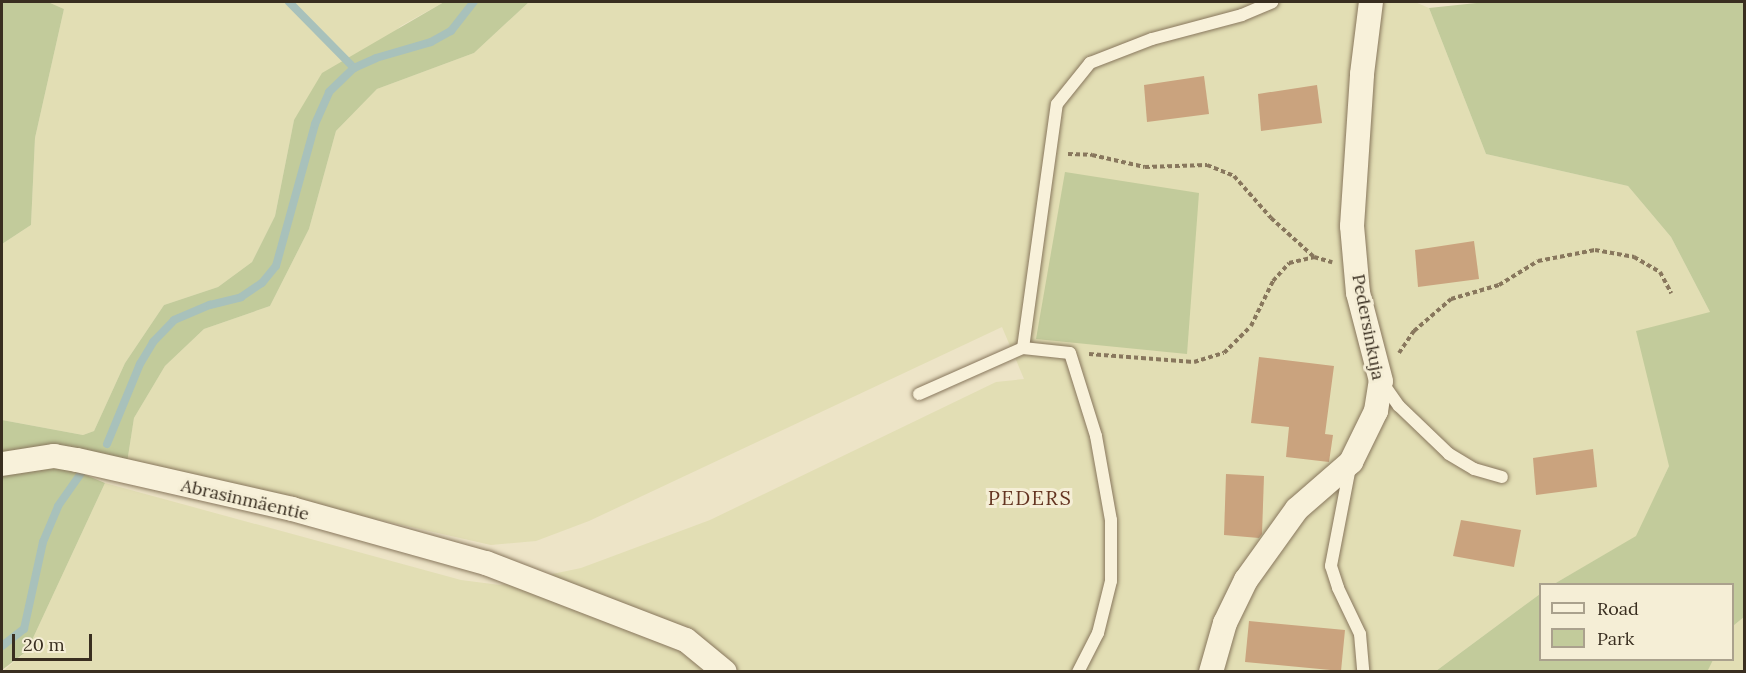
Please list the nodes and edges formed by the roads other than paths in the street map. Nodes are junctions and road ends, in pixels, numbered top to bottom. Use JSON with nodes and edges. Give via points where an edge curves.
{"nodes":[{"id":1,"x":1272,"y":2,"type":"edge"},
{"id":2,"x":1371,"y":2,"type":"edge"},
{"id":3,"x":1023,"y":348,"type":"junction"},
{"id":4,"x":1381,"y":381,"type":"junction"},
{"id":5,"x":919,"y":394,"type":"dead end"},
{"id":6,"x":1351,"y":462,"type":"junction"},
{"id":7,"x":2,"y":464,"type":"edge"},
{"id":8,"x":1502,"y":477,"type":"dead end"},
{"id":9,"x":725,"y":672,"type":"edge"},
{"id":10,"x":1078,"y":672,"type":"edge"},
{"id":11,"x":1211,"y":672,"type":"edge"},
{"id":12,"x":1363,"y":672,"type":"edge"}],
"edges":[{"from":1,"to":3,"type":"lane","via":[[1242,15],[1152,39],[1090,63],[1057,104]]},
{"from":2,"to":4,"type":"street","name":"Pedersinkuja","via":[[1352,226],[1358,293]]},
{"from":3,"to":5,"type":"lane"},
{"from":3,"to":10,"type":"lane","via":[[1070,353],[1096,436],[1111,520],[1111,581],[1098,633]]},
{"from":4,"to":6,"type":"street","name":"Pedersinkuja","via":[[1376,411]]},
{"from":4,"to":8,"type":"lane","via":[[1400,406],[1449,454],[1474,469]]},
{"from":6,"to":11,"type":"street","name":"Pedersinkuja","via":[[1297,509],[1246,579],[1225,622]]},
{"from":6,"to":12,"type":"lane","via":[[1331,566],[1360,634]]},
{"from":7,"to":9,"type":"street","name":"Abrasinmäentie","via":[[54,456],[77,460],[292,509],[486,563],[686,640]]}]}
